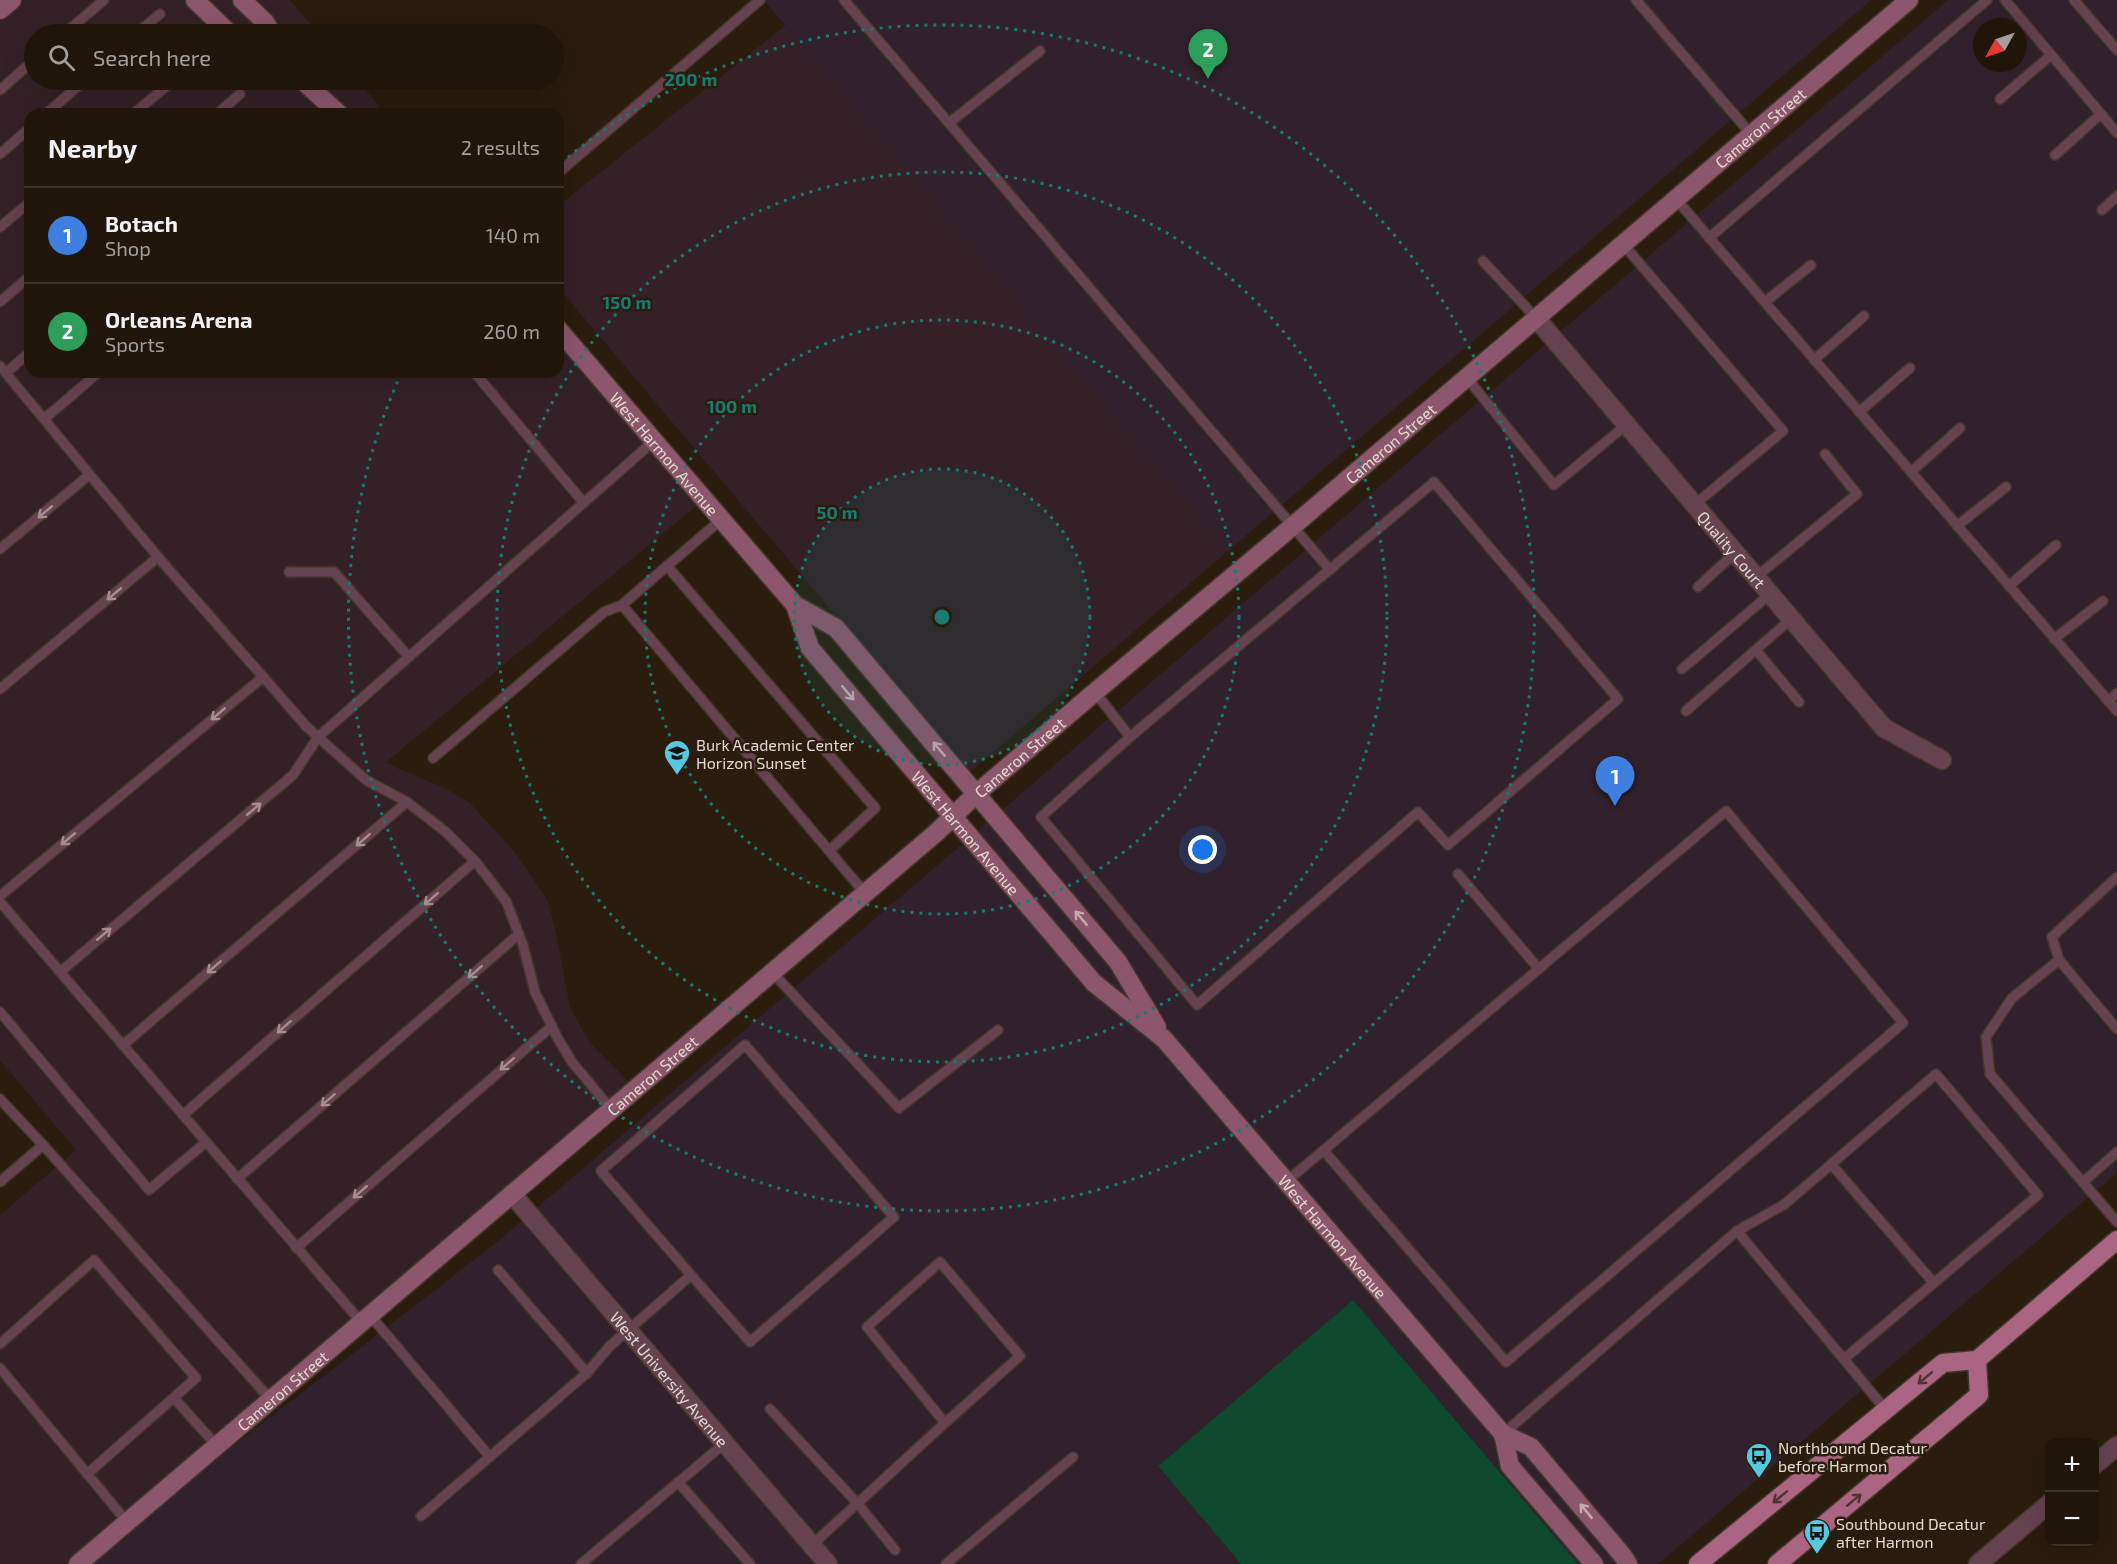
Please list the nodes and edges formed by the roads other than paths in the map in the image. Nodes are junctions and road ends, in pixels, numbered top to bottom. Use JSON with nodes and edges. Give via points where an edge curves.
{"nodes":[{"id":1,"x":12,"y":0,"type":"edge"},
{"id":2,"x":104,"y":0,"type":"edge"},
{"id":3,"x":195,"y":0,"type":"edge"},
{"id":4,"x":242,"y":0,"type":"edge"},
{"id":5,"x":760,"y":0,"type":"edge"},
{"id":6,"x":844,"y":0,"type":"edge"},
{"id":7,"x":1636,"y":0,"type":"edge"},
{"id":8,"x":1909,"y":0,"type":"edge"},
{"id":9,"x":1987,"y":0,"type":"edge"},
{"id":10,"x":2005,"y":0,"type":"edge"},
{"id":11,"x":2074,"y":0,"type":"edge"},
{"id":12,"x":0,"y":10,"type":"edge"},
{"id":13,"x":160,"y":14,"type":"dead end"},
{"id":14,"x":76,"y":24,"type":"edge"},
{"id":15,"x":148,"y":24,"type":"edge"},
{"id":16,"x":220,"y":24,"type":"edge"},
{"id":17,"x":266,"y":24,"type":"edge"},
{"id":18,"x":2117,"y":50,"type":"edge"},
{"id":19,"x":1040,"y":51,"type":"dead end"},
{"id":20,"x":2052,"y":55,"type":"junction"},
{"id":21,"x":24,"y":69,"type":"edge"},
{"id":22,"x":0,"y":90,"type":"edge"},
{"id":23,"x":74,"y":90,"type":"edge"},
{"id":24,"x":162,"y":90,"type":"edge"},
{"id":25,"x":313,"y":90,"type":"edge"},
{"id":26,"x":240,"y":94,"type":"dead end"},
{"id":27,"x":2000,"y":99,"type":"dead end"},
{"id":28,"x":53,"y":108,"type":"edge"},
{"id":29,"x":140,"y":108,"type":"edge"},
{"id":30,"x":224,"y":108,"type":"edge"},
{"id":31,"x":332,"y":108,"type":"edge"},
{"id":32,"x":2101,"y":114,"type":"junction"},
{"id":33,"x":950,"y":123,"type":"junction"},
{"id":34,"x":24,"y":133,"type":"edge"},
{"id":35,"x":2117,"y":133,"type":"edge"},
{"id":36,"x":1751,"y":134,"type":"junction"},
{"id":37,"x":0,"y":154,"type":"edge"},
{"id":38,"x":2055,"y":155,"type":"dead end"},
{"id":39,"x":564,"y":168,"type":"edge"},
{"id":40,"x":2117,"y":196,"type":"edge"},
{"id":41,"x":1676,"y":199,"type":"junction"},
{"id":42,"x":24,"y":207,"type":"edge"},
{"id":43,"x":2102,"y":210,"type":"dead end"},
{"id":44,"x":0,"y":227,"type":"edge"},
{"id":45,"x":1708,"y":238,"type":"junction"},
{"id":46,"x":1623,"y":244,"type":"junction"},
{"id":47,"x":1483,"y":261,"type":"dead end"},
{"id":48,"x":1811,"y":265,"type":"dead end"},
{"id":49,"x":24,"y":281,"type":"edge"},
{"id":50,"x":0,"y":302,"type":"edge"},
{"id":51,"x":1765,"y":302,"type":"junction"},
{"id":52,"x":1864,"y":316,"type":"dead end"},
{"id":53,"x":1536,"y":318,"type":"junction"},
{"id":54,"x":564,"y":336,"type":"edge"},
{"id":55,"x":24,"y":356,"type":"edge"},
{"id":56,"x":1814,"y":360,"type":"junction"},
{"id":57,"x":1910,"y":368,"type":"dead end"},
{"id":58,"x":3,"y":369,"type":"edge"},
{"id":59,"x":92,"y":378,"type":"edge"},
{"id":60,"x":479,"y":378,"type":"edge"},
{"id":61,"x":1467,"y":378,"type":"junction"},
{"id":62,"x":1858,"y":412,"type":"junction"},
{"id":63,"x":44,"y":419,"type":"junction"},
{"id":64,"x":1626,"y":425,"type":"junction"},
{"id":65,"x":1960,"y":428,"type":"dead end"},
{"id":66,"x":655,"y":440,"type":"junction"},
{"id":67,"x":1825,"y":454,"type":"dead end"},
{"id":68,"x":1911,"y":472,"type":"junction"},
{"id":69,"x":89,"y":475,"type":"junction"},
{"id":70,"x":2006,"y":488,"type":"dead end"},
{"id":71,"x":583,"y":502,"type":"junction"},
{"id":72,"x":1694,"y":505,"type":"junction"},
{"id":73,"x":722,"y":519,"type":"junction"},
{"id":74,"x":1294,"y":525,"type":"junction"},
{"id":75,"x":1957,"y":526,"type":"junction"},
{"id":76,"x":2056,"y":545,"type":"dead end"},
{"id":77,"x":0,"y":549,"type":"edge"},
{"id":78,"x":1735,"y":553,"type":"junction"},
{"id":79,"x":158,"y":557,"type":"junction"},
{"id":80,"x":667,"y":566,"type":"junction"},
{"id":81,"x":1330,"y":570,"type":"junction"},
{"id":82,"x":289,"y":572,"type":"dead end"},
{"id":83,"x":1756,"y":577,"type":"junction"},
{"id":84,"x":2009,"y":586,"type":"junction"},
{"id":85,"x":1698,"y":587,"type":"dead end"},
{"id":86,"x":1770,"y":594,"type":"junction"},
{"id":87,"x":2103,"y":601,"type":"dead end"},
{"id":88,"x":622,"y":605,"type":"junction"},
{"id":89,"x":795,"y":605,"type":"junction"},
{"id":90,"x":1791,"y":619,"type":"junction"},
{"id":91,"x":2054,"y":639,"type":"junction"},
{"id":92,"x":1756,"y":650,"type":"junction"},
{"id":93,"x":408,"y":656,"type":"junction"},
{"id":94,"x":1682,"y":669,"type":"dead end"},
{"id":95,"x":263,"y":677,"type":"junction"},
{"id":96,"x":0,"y":689,"type":"edge"},
{"id":97,"x":1095,"y":692,"type":"junction"},
{"id":98,"x":2117,"y":693,"type":"edge"},
{"id":99,"x":2108,"y":700,"type":"junction"},
{"id":100,"x":1799,"y":702,"type":"dead end"},
{"id":101,"x":1686,"y":711,"type":"dead end"},
{"id":102,"x":2117,"y":711,"type":"edge"},
{"id":103,"x":318,"y":737,"type":"junction"},
{"id":104,"x":1130,"y":737,"type":"junction"},
{"id":105,"x":433,"y":758,"type":"dead end"},
{"id":106,"x":1942,"y":760,"type":"dead end"},
{"id":107,"x":976,"y":794,"type":"junction"},
{"id":108,"x":407,"y":802,"type":"junction"},
{"id":109,"x":954,"y":817,"type":"junction"},
{"id":110,"x":829,"y":851,"type":"junction"},
{"id":111,"x":475,"y":861,"type":"junction"},
{"id":112,"x":1458,"y":874,"type":"dead end"},
{"id":113,"x":2117,"y":878,"type":"edge"},
{"id":114,"x":865,"y":893,"type":"junction"},
{"id":115,"x":0,"y":896,"type":"edge"},
{"id":116,"x":0,"y":902,"type":"edge"},
{"id":117,"x":519,"y":934,"type":"junction"},
{"id":118,"x":2059,"y":960,"type":"junction"},
{"id":119,"x":1539,"y":969,"type":"junction"},
{"id":120,"x":60,"y":972,"type":"junction"},
{"id":121,"x":772,"y":972,"type":"junction"},
{"id":122,"x":0,"y":1012,"type":"edge"},
{"id":123,"x":552,"y":1026,"type":"junction"},
{"id":124,"x":2117,"y":1029,"type":"edge"},
{"id":125,"x":999,"y":1030,"type":"dead end"},
{"id":126,"x":1164,"y":1039,"type":"junction"},
{"id":127,"x":123,"y":1045,"type":"junction"},
{"id":128,"x":0,"y":1099,"type":"edge"},
{"id":129,"x":611,"y":1109,"type":"junction"},
{"id":130,"x":183,"y":1115,"type":"junction"},
{"id":131,"x":206,"y":1142,"type":"junction"},
{"id":132,"x":43,"y":1146,"type":"junction"},
{"id":133,"x":1324,"y":1151,"type":"junction"},
{"id":134,"x":2117,"y":1152,"type":"edge"},
{"id":135,"x":1831,"y":1164,"type":"junction"},
{"id":136,"x":237,"y":1179,"type":"junction"},
{"id":137,"x":1287,"y":1181,"type":"junction"},
{"id":138,"x":0,"y":1182,"type":"edge"},
{"id":139,"x":2083,"y":1182,"type":"junction"},
{"id":140,"x":512,"y":1194,"type":"junction"},
{"id":141,"x":2117,"y":1222,"type":"edge"},
{"id":142,"x":1737,"y":1230,"type":"junction"},
{"id":143,"x":2117,"y":1243,"type":"edge"},
{"id":144,"x":296,"y":1248,"type":"junction"},
{"id":145,"x":498,"y":1270,"type":"dead end"},
{"id":146,"x":692,"y":1275,"type":"junction"},
{"id":147,"x":1933,"y":1282,"type":"junction"},
{"id":148,"x":366,"y":1319,"type":"junction"},
{"id":149,"x":628,"y":1330,"type":"junction"},
{"id":150,"x":0,"y":1344,"type":"edge"},
{"id":151,"x":1844,"y":1359,"type":"junction"},
{"id":152,"x":1977,"y":1360,"type":"junction"},
{"id":153,"x":0,"y":1368,"type":"edge"},
{"id":154,"x":586,"y":1373,"type":"junction"},
{"id":155,"x":174,"y":1398,"type":"junction"},
{"id":156,"x":271,"y":1400,"type":"junction"},
{"id":157,"x":770,"y":1409,"type":"dead end"},
{"id":158,"x":1886,"y":1410,"type":"junction"},
{"id":159,"x":945,"y":1423,"type":"junction"},
{"id":160,"x":1503,"y":1434,"type":"junction"},
{"id":161,"x":725,"y":1443,"type":"junction"},
{"id":162,"x":217,"y":1446,"type":"junction"},
{"id":163,"x":2117,"y":1446,"type":"edge"},
{"id":164,"x":490,"y":1457,"type":"junction"},
{"id":165,"x":1073,"y":1457,"type":"dead end"},
{"id":166,"x":2099,"y":1461,"type":"edge"},
{"id":167,"x":87,"y":1474,"type":"junction"},
{"id":168,"x":678,"y":1482,"type":"junction"},
{"id":169,"x":858,"y":1503,"type":"junction"},
{"id":170,"x":2045,"y":1506,"type":"edge"},
{"id":171,"x":421,"y":1516,"type":"dead end"},
{"id":172,"x":127,"y":1522,"type":"junction"},
{"id":173,"x":812,"y":1545,"type":"junction"},
{"id":174,"x":895,"y":1550,"type":"dead end"},
{"id":175,"x":78,"y":1564,"type":"edge"},
{"id":176,"x":581,"y":1564,"type":"edge"},
{"id":177,"x":750,"y":1564,"type":"edge"},
{"id":178,"x":828,"y":1564,"type":"edge"},
{"id":179,"x":946,"y":1564,"type":"edge"},
{"id":180,"x":1594,"y":1564,"type":"edge"},
{"id":181,"x":1628,"y":1564,"type":"edge"},
{"id":182,"x":1698,"y":1564,"type":"edge"},
{"id":183,"x":1777,"y":1564,"type":"edge"},
{"id":184,"x":1978,"y":1564,"type":"edge"}],
"edges":[{"from":1,"to":12,"type":"main road"},
{"from":2,"to":14,"type":"lane"},
{"from":3,"to":16,"type":"main road"},
{"from":4,"to":17,"type":"main road"},
{"from":5,"to":39,"type":"lane"},
{"from":6,"to":33,"type":"lane"},
{"from":7,"to":36,"type":"lane"},
{"from":8,"to":36,"type":"main road","name":"Cameron Street"},
{"from":9,"to":45,"type":"lane"},
{"from":10,"to":20,"type":"lane"},
{"from":11,"to":18,"type":"lane"},
{"from":13,"to":15,"type":"lane"},
{"from":19,"to":33,"type":"lane"},
{"from":20,"to":27,"type":"lane"},
{"from":20,"to":32,"type":"lane"},
{"from":21,"to":22,"type":"lane"},
{"from":23,"to":28,"type":"lane"},
{"from":24,"to":29,"type":"lane"},
{"from":25,"to":31,"type":"main road"},
{"from":26,"to":30,"type":"lane"},
{"from":32,"to":35,"type":"lane"},
{"from":32,"to":38,"type":"lane"},
{"from":33,"to":74,"type":"lane"},
{"from":34,"to":37,"type":"lane"},
{"from":36,"to":41,"type":"main road","name":"Cameron Street"},
{"from":40,"to":43,"type":"lane"},
{"from":41,"to":45,"type":"lane"},
{"from":41,"to":46,"type":"main road","name":"Cameron Street"},
{"from":42,"to":44,"type":"lane"},
{"from":45,"to":51,"type":"lane"},
{"from":46,"to":53,"type":"main road","name":"Cameron Street"},
{"from":46,"to":72,"type":"lane","via":[[1783,431]]},
{"from":47,"to":53,"type":"lane"},
{"from":48,"to":51,"type":"lane"},
{"from":49,"to":50,"type":"lane"},
{"from":51,"to":56,"type":"lane"},
{"from":52,"to":56,"type":"lane"},
{"from":53,"to":61,"type":"main road","name":"Cameron Street"},
{"from":53,"to":64,"type":"street","name":"Quality Court"},
{"from":54,"to":66,"type":"main road","name":"West Harmon Avenue"},
{"from":55,"to":58,"type":"lane"},
{"from":56,"to":62,"type":"lane"},
{"from":57,"to":62,"type":"lane"},
{"from":58,"to":63,"type":"lane"},
{"from":59,"to":63,"type":"lane"},
{"from":60,"to":71,"type":"lane"},
{"from":61,"to":64,"type":"lane","via":[[1554,485]]},
{"from":61,"to":74,"type":"main road","name":"Cameron Street"},
{"from":62,"to":68,"type":"lane"},
{"from":63,"to":69,"type":"lane"},
{"from":64,"to":72,"type":"street","name":"Quality Court"},
{"from":65,"to":68,"type":"lane"},
{"from":66,"to":71,"type":"lane"},
{"from":66,"to":73,"type":"main road","name":"West Harmon Avenue"},
{"from":67,"to":83,"type":"lane","via":[[1857,494]]},
{"from":68,"to":75,"type":"lane"},
{"from":69,"to":77,"type":"lane","one_way":true},
{"from":69,"to":79,"type":"lane"},
{"from":70,"to":75,"type":"lane"},
{"from":71,"to":93,"type":"lane"},
{"from":72,"to":78,"type":"street","name":"Quality Court"},
{"from":73,"to":80,"type":"lane"},
{"from":73,"to":89,"type":"main road","name":"West Harmon Avenue"},
{"from":74,"to":81,"type":"lane"},
{"from":74,"to":97,"type":"main road","name":"Cameron Street"},
{"from":75,"to":84,"type":"lane"},
{"from":76,"to":84,"type":"lane"},
{"from":78,"to":83,"type":"street","name":"Quality Court"},
{"from":78,"to":85,"type":"lane"},
{"from":79,"to":95,"type":"lane"},
{"from":79,"to":96,"type":"lane","one_way":true},
{"from":80,"to":88,"type":"lane"},
{"from":80,"to":110,"type":"lane","via":[[875,808]]},
{"from":81,"to":104,"type":"lane"},
{"from":81,"to":104,"type":"lane","via":[[1434,482],[1618,699],[1448,845],[1418,812],[1197,1005],[1041,817]]},
{"from":82,"to":93,"type":"lane","via":[[334,572]]},
{"from":83,"to":86,"type":"street","name":"Quality Court"},
{"from":84,"to":91,"type":"lane"},
{"from":86,"to":90,"type":"street","name":"Quality Court"},
{"from":86,"to":94,"type":"lane"},
{"from":87,"to":91,"type":"lane"},
{"from":88,"to":105,"type":"lane","via":[[604,612]]},
{"from":88,"to":110,"type":"lane"},
{"from":107,"to":89,"type":"main road","name":"West Harmon Avenue","one_way":true,"via":[[836,628]]},
{"from":89,"to":109,"type":"main road","name":"West Harmon Avenue","one_way":true,"via":[[810,648]]},
{"from":90,"to":92,"type":"lane"},
{"from":90,"to":106,"type":"street","name":"Quality Court","via":[[1884,728]]},
{"from":91,"to":99,"type":"lane"},
{"from":92,"to":100,"type":"lane"},
{"from":92,"to":101,"type":"lane"},
{"from":93,"to":103,"type":"lane"},
{"from":95,"to":103,"type":"lane"},
{"from":95,"to":115,"type":"lane","one_way":true},
{"from":97,"to":104,"type":"lane"},
{"from":97,"to":107,"type":"main road","name":"Cameron Street"},
{"from":98,"to":99,"type":"lane"},
{"from":99,"to":102,"type":"lane"},
{"from":103,"to":108,"type":"lane","via":[[366,780]]},
{"from":120,"to":103,"type":"lane","one_way":true,"via":[[293,775]]},
{"from":107,"to":109,"type":"main road","name":"Cameron Street"},
{"from":126,"to":107,"type":"main road","name":"West Harmon Avenue","one_way":true,"via":[[1118,962]]},
{"from":108,"to":111,"type":"lane"},
{"from":108,"to":127,"type":"lane","one_way":true},
{"from":109,"to":114,"type":"main road","name":"Cameron Street"},
{"from":109,"to":126,"type":"main road","name":"West Harmon Avenue","via":[[1094,982]]},
{"from":110,"to":114,"type":"lane"},
{"from":111,"to":117,"type":"lane","via":[[506,901]]},
{"from":111,"to":130,"type":"lane","one_way":true},
{"from":112,"to":119,"type":"lane"},
{"from":113,"to":118,"type":"lane","via":[[2052,937]]},
{"from":114,"to":121,"type":"main road","name":"Cameron Street"},
{"from":116,"to":120,"type":"lane"},
{"from":117,"to":123,"type":"lane","via":[[535,992]]},
{"from":117,"to":136,"type":"lane","one_way":true},
{"from":118,"to":124,"type":"lane"},
{"from":118,"to":139,"type":"lane","via":[[2012,998],[1986,1037],[1990,1074]]},
{"from":119,"to":133,"type":"lane"},
{"from":119,"to":133,"type":"lane","via":[[1726,811],[1903,1023],[1506,1362]]},
{"from":120,"to":127,"type":"lane"},
{"from":121,"to":125,"type":"lane","via":[[899,1108]]},
{"from":121,"to":129,"type":"main road","name":"Cameron Street"},
{"from":122,"to":131,"type":"lane","via":[[149,1190]]},
{"from":123,"to":129,"type":"lane","via":[[572,1062]]},
{"from":123,"to":144,"type":"lane","one_way":true},
{"from":126,"to":137,"type":"main road","name":"West Harmon Avenue"},
{"from":127,"to":130,"type":"lane"},
{"from":128,"to":132,"type":"lane"},
{"from":129,"to":140,"type":"main road","name":"Cameron Street"},
{"from":130,"to":131,"type":"lane"},
{"from":131,"to":136,"type":"lane"},
{"from":132,"to":138,"type":"lane"},
{"from":132,"to":156,"type":"lane"},
{"from":133,"to":137,"type":"lane"},
{"from":134,"to":139,"type":"lane"},
{"from":135,"to":142,"type":"lane","via":[[1785,1204]]},
{"from":135,"to":147,"type":"lane"},
{"from":135,"to":147,"type":"lane","via":[[1936,1074],[2038,1195]]},
{"from":136,"to":144,"type":"lane"},
{"from":137,"to":160,"type":"main road","name":"West Harmon Avenue"},
{"from":139,"to":141,"type":"lane"},
{"from":140,"to":148,"type":"main road","name":"Cameron Street"},
{"from":140,"to":149,"type":"street","name":"West University Avenue"},
{"from":142,"to":151,"type":"lane"},
{"from":142,"to":160,"type":"lane"},
{"from":143,"to":152,"type":"main road"},
{"from":144,"to":148,"type":"lane"},
{"from":145,"to":154,"type":"lane"},
{"from":146,"to":146,"type":"lane","via":[[750,1342],[894,1217],[745,1045],[601,1171]]},
{"from":146,"to":149,"type":"lane"},
{"from":147,"to":151,"type":"lane"},
{"from":148,"to":156,"type":"main road","name":"Cameron Street"},
{"from":148,"to":164,"type":"lane"},
{"from":149,"to":154,"type":"lane"},
{"from":149,"to":161,"type":"street","name":"West University Avenue"},
{"from":150,"to":155,"type":"lane","via":[[94,1260],[196,1378]]},
{"from":151,"to":158,"type":"lane"},
{"from":152,"to":158,"type":"main road","one_way":true,"via":[[1943,1363]]},
{"from":183,"to":152,"type":"main road","one_way":true,"via":[[1979,1395]]},
{"from":153,"to":167,"type":"lane"},
{"from":154,"to":164,"type":"lane"},
{"from":155,"to":162,"type":"lane"},
{"from":155,"to":167,"type":"lane"},
{"from":156,"to":162,"type":"main road","name":"Cameron Street"},
{"from":157,"to":169,"type":"lane"},
{"from":158,"to":182,"type":"main road","one_way":true},
{"from":159,"to":159,"type":"lane","via":[[867,1327],[940,1262],[1020,1356]]},
{"from":159,"to":169,"type":"lane"},
{"from":160,"to":180,"type":"main road","name":"West Harmon Avenue","via":[[1510,1466]]},
{"from":181,"to":160,"type":"main road","name":"West Harmon Avenue","one_way":true,"via":[[1531,1447]]},
{"from":161,"to":168,"type":"lane"},
{"from":161,"to":173,"type":"street","name":"West University Avenue"},
{"from":162,"to":172,"type":"main road","name":"Cameron Street"},
{"from":163,"to":166,"type":"street"},
{"from":164,"to":171,"type":"lane"},
{"from":165,"to":179,"type":"lane"},
{"from":167,"to":172,"type":"lane"},
{"from":168,"to":176,"type":"lane"},
{"from":168,"to":177,"type":"lane"},
{"from":169,"to":173,"type":"lane"},
{"from":169,"to":174,"type":"lane"},
{"from":170,"to":184,"type":"street"},
{"from":172,"to":175,"type":"main road","name":"Cameron Street"},
{"from":173,"to":178,"type":"street","name":"West University Avenue"}]}
